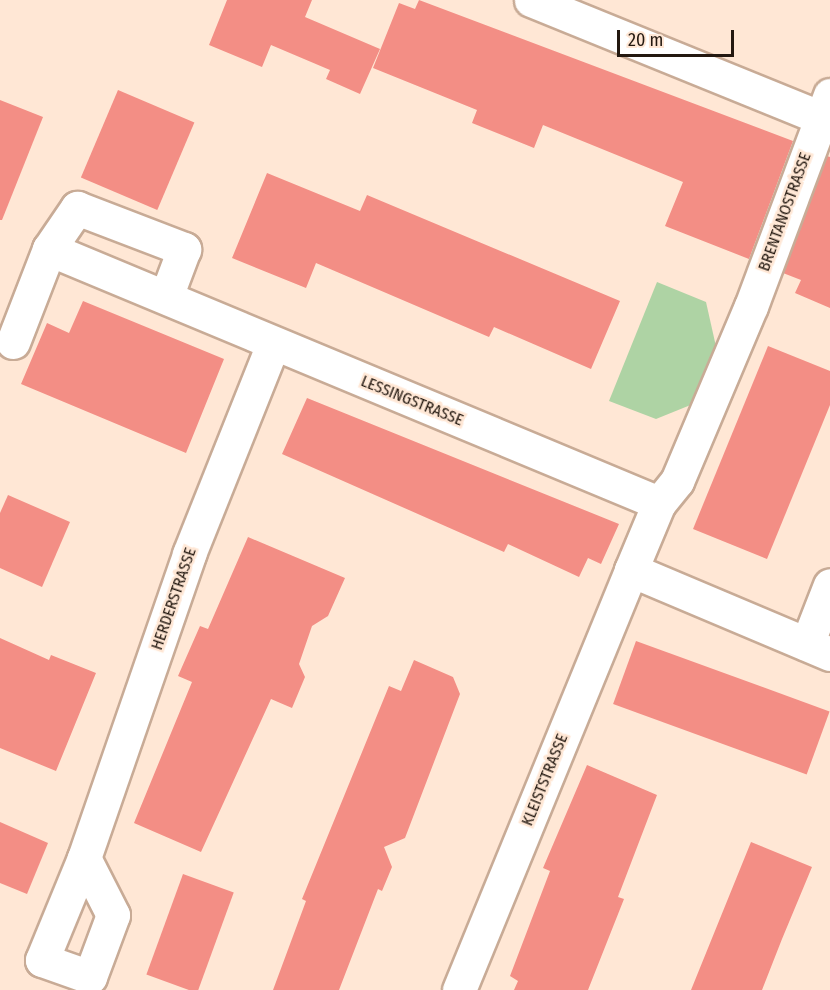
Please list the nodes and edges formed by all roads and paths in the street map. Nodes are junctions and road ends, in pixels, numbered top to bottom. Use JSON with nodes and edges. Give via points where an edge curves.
{"nodes":[{"id":1,"x":531,"y":0,"type":"edge"},
{"id":2,"x":825,"y":106,"type":"edge"},
{"id":3,"x":50,"y":249,"type":"junction"},
{"id":4,"x":166,"y":297,"type":"junction"},
{"id":5,"x":13,"y":342,"type":"dead end"},
{"id":6,"x":273,"y":344,"type":"junction"},
{"id":7,"x":658,"y":503,"type":"junction"},
{"id":8,"x":631,"y":570,"type":"junction"},
{"id":9,"x":830,"y":585,"type":"edge"},
{"id":10,"x":818,"y":649,"type":"edge"},
{"id":11,"x":84,"y":858,"type":"dead end"},
{"id":12,"x":459,"y":990,"type":"edge"}],
"edges":[{"from":1,"to":2,"type":"street","name":"BRENTANOSTRASSE"},
{"from":2,"to":7,"type":"street","name":"BRENTANOSTRASSE","via":[[751,306],[677,481]]},
{"from":3,"to":4,"type":"street","name":"LESSINGSTRASSE"},
{"from":3,"to":4,"type":"street","via":[[77,208],[184,249]]},
{"from":3,"to":5,"type":"street"},
{"from":4,"to":6,"type":"street","name":"LESSINGSTRASSE"},
{"from":6,"to":7,"type":"street","name":"LESSINGSTRASSE"},
{"from":6,"to":11,"type":"street","name":"HERDERSTRASSE","via":[[189,554]]},
{"from":7,"to":8,"type":"street"},
{"from":8,"to":10,"type":"street"},
{"from":8,"to":12,"type":"street","name":"KLEISTSTRASSE"},
{"from":9,"to":10,"type":"street"}]}
